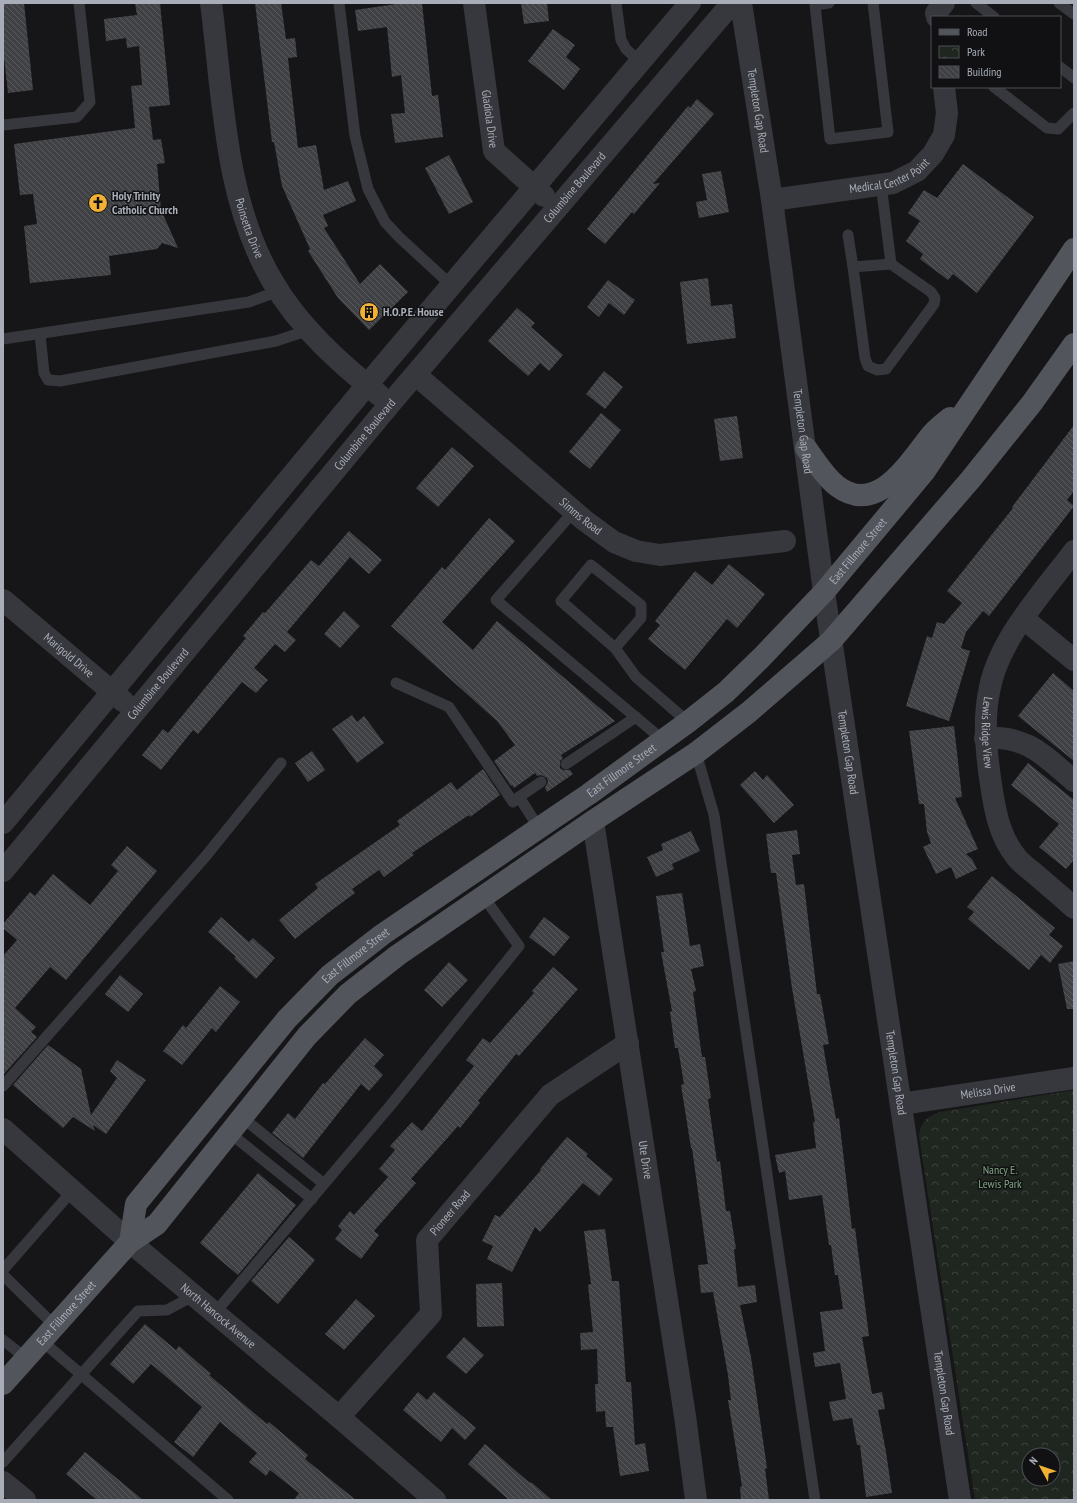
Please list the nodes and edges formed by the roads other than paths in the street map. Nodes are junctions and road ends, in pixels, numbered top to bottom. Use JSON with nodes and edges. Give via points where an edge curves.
{"nodes":[{"id":1,"x":79,"y":3,"type":"edge"},
{"id":2,"x":211,"y":3,"type":"edge"},
{"id":3,"x":339,"y":3,"type":"edge"},
{"id":4,"x":474,"y":3,"type":"edge"},
{"id":5,"x":616,"y":3,"type":"edge"},
{"id":6,"x":690,"y":3,"type":"edge"},
{"id":7,"x":732,"y":3,"type":"edge"},
{"id":8,"x":741,"y":3,"type":"edge"},
{"id":9,"x":829,"y":3,"type":"edge"},
{"id":10,"x":873,"y":3,"type":"edge"},
{"id":11,"x":976,"y":3,"type":"edge"},
{"id":12,"x":1059,"y":3,"type":"edge"},
{"id":13,"x":1074,"y":14,"type":"edge"},
{"id":14,"x":993,"y":16,"type":"edge"},
{"id":15,"x":640,"y":62,"type":"junction"},
{"id":16,"x":1061,"y":68,"type":"edge"},
{"id":17,"x":1074,"y":78,"type":"edge"},
{"id":18,"x":944,"y":88,"type":"edge"},
{"id":19,"x":995,"y":88,"type":"edge"},
{"id":20,"x":1074,"y":113,"type":"edge"},
{"id":21,"x":3,"y":125,"type":"edge"},
{"id":22,"x":881,"y":184,"type":"junction"},
{"id":23,"x":533,"y":187,"type":"junction"},
{"id":24,"x":772,"y":200,"type":"junction"},
{"id":25,"x":557,"y":207,"type":"junction"},
{"id":26,"x":848,"y":235,"type":"dead end"},
{"id":27,"x":1074,"y":249,"type":"edge"},
{"id":28,"x":890,"y":264,"type":"junction"},
{"id":29,"x":853,"y":267,"type":"junction"},
{"id":30,"x":451,"y":285,"type":"junction"},
{"id":31,"x":279,"y":291,"type":"junction"},
{"id":32,"x":307,"y":328,"type":"junction"},
{"id":33,"x":40,"y":334,"type":"junction"},
{"id":34,"x":3,"y":338,"type":"edge"},
{"id":35,"x":1074,"y":344,"type":"edge"},
{"id":36,"x":416,"y":375,"type":"junction"},
{"id":37,"x":367,"y":385,"type":"junction"},
{"id":38,"x":980,"y":390,"type":"junction"},
{"id":39,"x":390,"y":404,"type":"junction"},
{"id":40,"x":806,"y":448,"type":"junction"},
{"id":41,"x":574,"y":511,"type":"junction"},
{"id":42,"x":785,"y":541,"type":"dead end"},
{"id":43,"x":1074,"y":551,"type":"edge"},
{"id":44,"x":824,"y":592,"type":"junction"},
{"id":45,"x":3,"y":600,"type":"edge"},
{"id":46,"x":1024,"y":619,"type":"junction"},
{"id":47,"x":831,"y":641,"type":"junction"},
{"id":48,"x":616,"y":648,"type":"junction"},
{"id":49,"x":1074,"y":660,"type":"edge"},
{"id":50,"x":396,"y":683,"type":"dead end"},
{"id":51,"x":112,"y":693,"type":"junction"},
{"id":52,"x":135,"y":711,"type":"junction"},
{"id":53,"x":636,"y":717,"type":"junction"},
{"id":54,"x":688,"y":722,"type":"junction"},
{"id":55,"x":985,"y":738,"type":"junction"},
{"id":56,"x":663,"y":740,"type":"junction"},
{"id":57,"x":696,"y":753,"type":"junction"},
{"id":58,"x":281,"y":763,"type":"dead end"},
{"id":59,"x":566,"y":764,"type":"dead end"},
{"id":60,"x":1074,"y":781,"type":"edge"},
{"id":61,"x":541,"y":782,"type":"dead end"},
{"id":62,"x":519,"y":797,"type":"junction"},
{"id":63,"x":593,"y":821,"type":"junction"},
{"id":64,"x":3,"y":823,"type":"edge"},
{"id":65,"x":539,"y":828,"type":"junction"},
{"id":66,"x":3,"y":871,"type":"edge"},
{"id":67,"x":483,"y":896,"type":"junction"},
{"id":68,"x":1074,"y":908,"type":"edge"},
{"id":69,"x":628,"y":1042,"type":"junction"},
{"id":70,"x":1074,"y":1078,"type":"edge"},
{"id":71,"x":3,"y":1086,"type":"edge"},
{"id":72,"x":901,"y":1104,"type":"junction"},
{"id":73,"x":237,"y":1126,"type":"junction"},
{"id":74,"x":3,"y":1129,"type":"edge"},
{"id":75,"x":324,"y":1184,"type":"junction"},
{"id":76,"x":73,"y":1190,"type":"junction"},
{"id":77,"x":312,"y":1199,"type":"junction"},
{"id":78,"x":130,"y":1242,"type":"junction"},
{"id":79,"x":3,"y":1270,"type":"edge"},
{"id":80,"x":3,"y":1275,"type":"edge"},
{"id":81,"x":193,"y":1296,"type":"junction"},
{"id":82,"x":214,"y":1314,"type":"junction"},
{"id":83,"x":49,"y":1334,"type":"junction"},
{"id":84,"x":3,"y":1340,"type":"edge"},
{"id":85,"x":26,"y":1358,"type":"junction"},
{"id":86,"x":82,"y":1375,"type":"junction"},
{"id":87,"x":3,"y":1383,"type":"edge"},
{"id":88,"x":339,"y":1417,"type":"junction"},
{"id":89,"x":3,"y":1462,"type":"edge"},
{"id":90,"x":3,"y":1482,"type":"edge"},
{"id":91,"x":25,"y":1500,"type":"edge"},
{"id":92,"x":228,"y":1500,"type":"edge"},
{"id":93,"x":435,"y":1500,"type":"edge"},
{"id":94,"x":696,"y":1500,"type":"edge"},
{"id":95,"x":815,"y":1500,"type":"edge"},
{"id":96,"x":960,"y":1500,"type":"edge"}],
"edges":[{"from":1,"to":21,"type":"lane","via":[[90,102],[77,117]]},
{"from":2,"to":31,"type":"street","name":"Poinsetta Drive","via":[[232,172],[258,250]]},
{"from":3,"to":30,"type":"lane","via":[[355,136],[368,189],[385,222]]},
{"from":4,"to":23,"type":"street","name":"Gladiola Drive","via":[[494,151]]},
{"from":5,"to":15,"type":"lane","via":[[621,40],[626,49]]},
{"from":6,"to":15,"type":"street"},
{"from":7,"to":25,"type":"street","name":"Columbine Boulevard"},
{"from":8,"to":24,"type":"street","name":"Templeton Gap Road"},
{"from":9,"to":10,"type":"lane","via":[[815,4],[830,139],[888,132]]},
{"from":11,"to":14,"type":"lane"},
{"from":12,"to":13,"type":"lane"},
{"from":15,"to":23,"type":"street"},
{"from":16,"to":17,"type":"lane"},
{"from":18,"to":22,"type":"street","name":"Medical Center Point","via":[[947,113],[944,135],[933,154],[917,171],[894,183]]},
{"from":19,"to":20,"type":"lane","via":[[1047,128],[1058,129]]},
{"from":22,"to":24,"type":"street","name":"Medical Center Point"},
{"from":22,"to":28,"type":"lane"},
{"from":23,"to":25,"type":"street","name":"Gladiola Drive"},
{"from":23,"to":30,"type":"street"},
{"from":24,"to":40,"type":"street","name":"Templeton Gap Road"},
{"from":25,"to":36,"type":"street","name":"Columbine Boulevard"},
{"from":26,"to":29,"type":"lane"},
{"from":27,"to":38,"type":"main road","name":"East Fillmore Street"},
{"from":28,"to":29,"type":"lane"},
{"from":28,"to":29,"type":"lane","via":[[931,292],[935,298],[934,304],[886,369],[877,370],[868,366],[866,358]]},
{"from":30,"to":37,"type":"street"},
{"from":31,"to":32,"type":"street","name":"Poinsetta Drive"},
{"from":31,"to":33,"type":"lane","via":[[249,302]]},
{"from":32,"to":33,"type":"lane","via":[[276,341],[60,381],[48,380],[44,374]]},
{"from":32,"to":37,"type":"street","name":"Poinsetta Drive"},
{"from":33,"to":34,"type":"lane"},
{"from":35,"to":47,"type":"main road","name":"East Fillmore Street","via":[[1032,403],[971,479]]},
{"from":36,"to":39,"type":"street","name":"Columbine Boulevard"},
{"from":36,"to":41,"type":"street","name":"Simms Road"},
{"from":37,"to":39,"type":"street","name":"Poinsetta Drive"},
{"from":37,"to":51,"type":"street"},
{"from":38,"to":40,"type":"main road","via":[[934,433],[900,474],[878,492],[865,495],[844,491],[827,476]]},
{"from":38,"to":44,"type":"main road","name":"East Fillmore Street","via":[[924,472]]},
{"from":39,"to":52,"type":"street","name":"Columbine Boulevard"},
{"from":40,"to":44,"type":"street","name":"Templeton Gap Road"},
{"from":41,"to":42,"type":"street","name":"Simms Road","via":[[614,542],[636,551],[660,555]]},
{"from":41,"to":53,"type":"lane","via":[[496,600]]},
{"from":43,"to":46,"type":"street","name":"Lewis Ridge View"},
{"from":44,"to":47,"type":"street","name":"Templeton Gap Road"},
{"from":44,"to":54,"type":"main road","name":"East Fillmore Street","via":[[726,692]]},
{"from":45,"to":51,"type":"street","name":"Marigold Drive"},
{"from":46,"to":49,"type":"street"},
{"from":46,"to":55,"type":"street","name":"Lewis Ridge View","via":[[1008,641],[997,665],[986,711]]},
{"from":47,"to":57,"type":"main road","name":"East Fillmore Street","via":[[749,712]]},
{"from":47,"to":72,"type":"street","name":"Templeton Gap Road"},
{"from":48,"to":48,"type":"lane","via":[[561,601],[592,565],[641,605],[641,618]]},
{"from":48,"to":54,"type":"lane","via":[[636,677]]},
{"from":50,"to":62,"type":"lane","via":[[449,707],[513,802]]},
{"from":51,"to":52,"type":"street","name":"Marigold Drive"},
{"from":51,"to":64,"type":"street"},
{"from":52,"to":66,"type":"street","name":"Columbine Boulevard"},
{"from":53,"to":56,"type":"lane"},
{"from":53,"to":59,"type":"lane"},
{"from":54,"to":56,"type":"main road","name":"East Fillmore Street"},
{"from":55,"to":60,"type":"street","via":[[1001,737],[1032,746]]},
{"from":55,"to":68,"type":"street","name":"Lewis Ridge View","via":[[993,803],[998,824],[1007,844],[1018,859]]},
{"from":56,"to":65,"type":"main road","name":"East Fillmore Street"},
{"from":57,"to":63,"type":"main road","name":"East Fillmore Street"},
{"from":57,"to":95,"type":"lane","via":[[714,815]]},
{"from":58,"to":71,"type":"lane","via":[[205,857]]},
{"from":61,"to":62,"type":"lane"},
{"from":62,"to":65,"type":"lane"},
{"from":63,"to":67,"type":"main road","name":"East Fillmore Street"},
{"from":63,"to":69,"type":"street","name":"Ute Drive"},
{"from":65,"to":78,"type":"main road","name":"East Fillmore Street","via":[[383,934],[330,975],[287,1019],[136,1204]]},
{"from":67,"to":73,"type":"main road","name":"East Fillmore Street","via":[[398,955],[348,994],[307,1036]]},
{"from":67,"to":75,"type":"lane","via":[[519,946]]},
{"from":69,"to":88,"type":"street","name":"Pioneer Road","via":[[550,1096],[427,1240],[431,1314]]},
{"from":69,"to":94,"type":"street","name":"Ute Drive"},
{"from":70,"to":72,"type":"street","name":"Melissa Drive"},
{"from":72,"to":96,"type":"street","name":"Templeton Gap Road"},
{"from":73,"to":75,"type":"lane"},
{"from":73,"to":77,"type":"lane"},
{"from":73,"to":78,"type":"main road","name":"East Fillmore Street","via":[[157,1224]]},
{"from":74,"to":76,"type":"street","name":"North Hancock Avenue"},
{"from":75,"to":77,"type":"lane"},
{"from":76,"to":78,"type":"street","name":"North Hancock Avenue"},
{"from":76,"to":79,"type":"lane"},
{"from":77,"to":82,"type":"lane"},
{"from":78,"to":81,"type":"street","name":"North Hancock Avenue"},
{"from":78,"to":83,"type":"main road","name":"East Fillmore Street"},
{"from":80,"to":83,"type":"lane"},
{"from":81,"to":82,"type":"street","name":"North Hancock Avenue"},
{"from":81,"to":86,"type":"lane","via":[[167,1310],[138,1311]]},
{"from":82,"to":88,"type":"street","name":"North Hancock Avenue"},
{"from":83,"to":85,"type":"main road","name":"East Fillmore Street"},
{"from":83,"to":86,"type":"lane"},
{"from":84,"to":85,"type":"lane"},
{"from":85,"to":87,"type":"main road","name":"East Fillmore Street"},
{"from":86,"to":89,"type":"lane"},
{"from":86,"to":92,"type":"lane"},
{"from":88,"to":93,"type":"street","name":"North Hancock Avenue"},
{"from":90,"to":91,"type":"street"}]}
